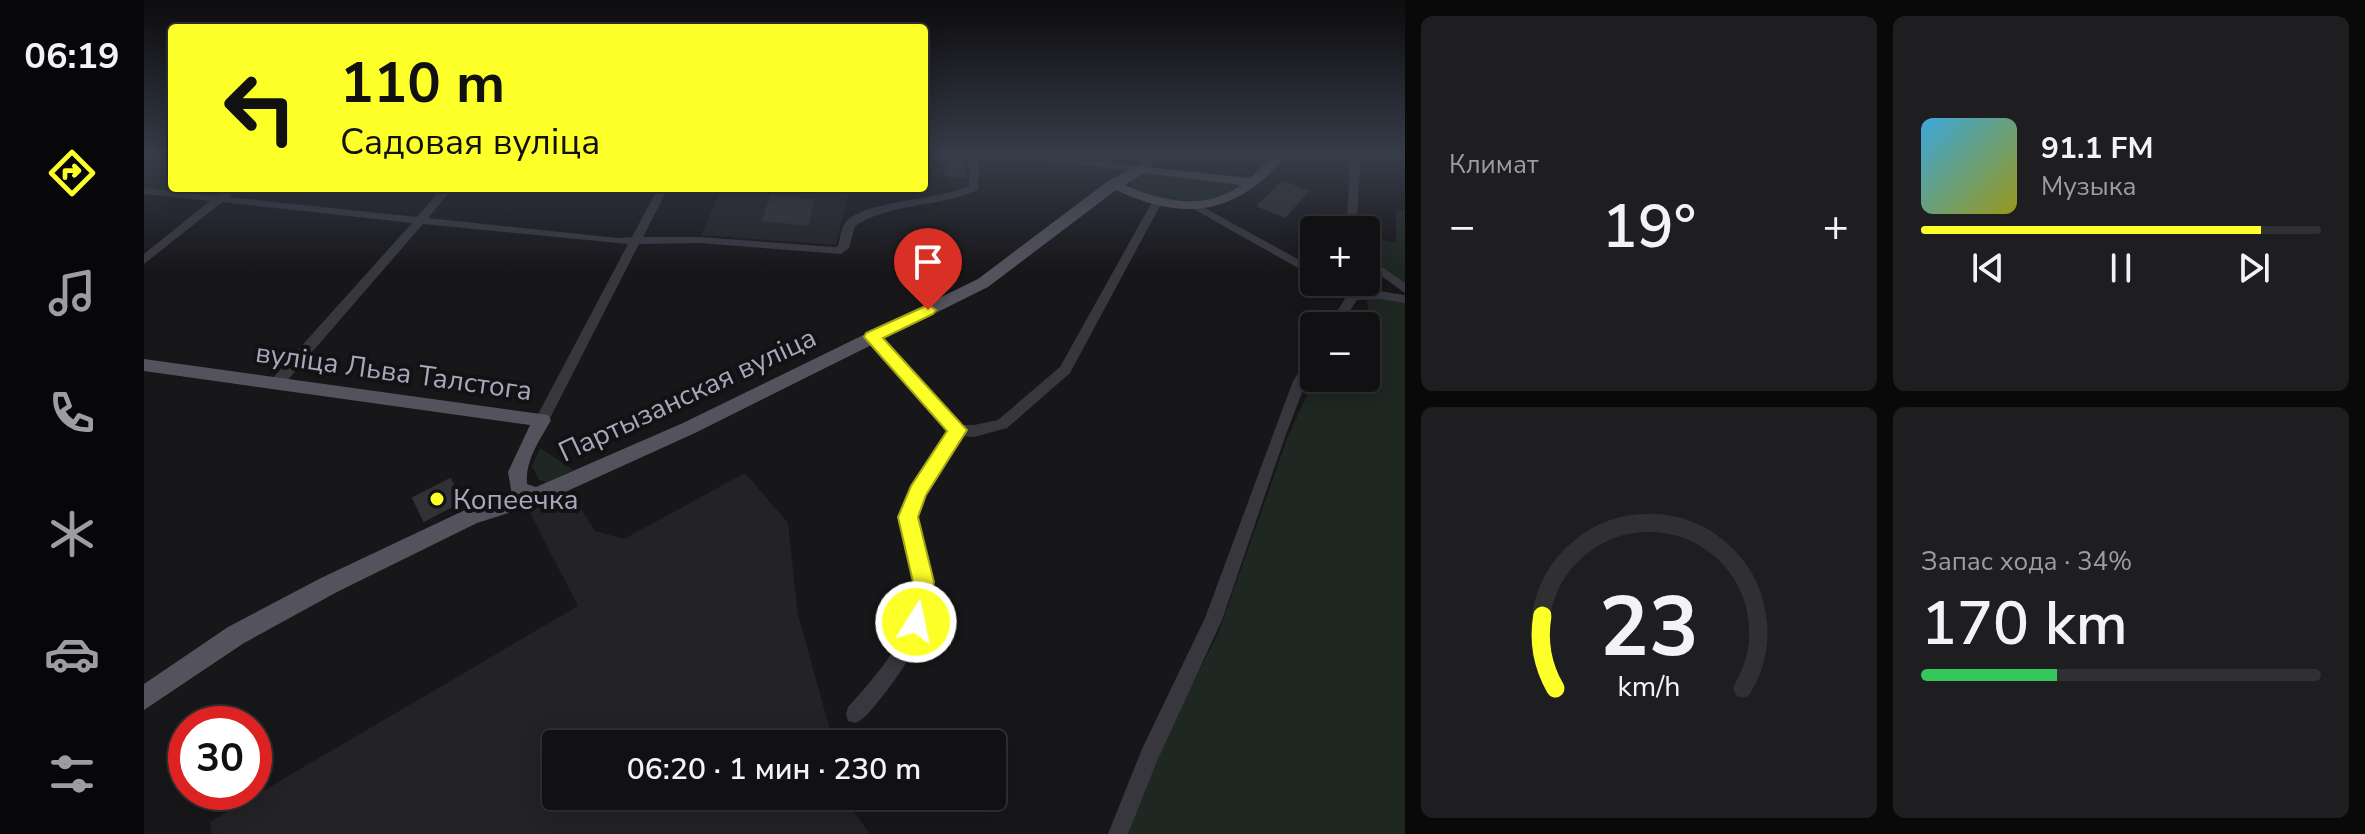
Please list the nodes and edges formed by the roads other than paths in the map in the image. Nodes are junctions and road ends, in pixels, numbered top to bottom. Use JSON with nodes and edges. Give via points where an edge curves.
{"nodes":[{"id":1,"x":171,"y":194,"type":"edge"},
{"id":2,"x":225,"y":194,"type":"edge"},
{"id":3,"x":443,"y":194,"type":"edge"},
{"id":4,"x":660,"y":194,"type":"edge"},
{"id":5,"x":965,"y":194,"type":"edge"},
{"id":6,"x":1100,"y":194,"type":"edge"},
{"id":7,"x":1137,"y":194,"type":"edge"},
{"id":8,"x":1234,"y":194,"type":"edge"},
{"id":9,"x":1353,"y":194,"type":"edge"},
{"id":10,"x":219,"y":199,"type":"junction"},
{"id":11,"x":1157,"y":202,"type":"junction"},
{"id":12,"x":1194,"y":205,"type":"junction"},
{"id":13,"x":1352,"y":216,"type":"edge"},
{"id":14,"x":419,"y":221,"type":"junction"},
{"id":15,"x":633,"y":242,"type":"junction"},
{"id":16,"x":144,"y":260,"type":"edge"},
{"id":17,"x":1300,"y":265,"type":"edge"},
{"id":18,"x":1380,"y":270,"type":"edge"},
{"id":19,"x":1405,"y":289,"type":"edge"},
{"id":20,"x":1355,"y":296,"type":"joint"},
{"id":21,"x":1405,"y":299,"type":"edge"},
{"id":22,"x":1344,"y":312,"type":"edge"},
{"id":23,"x":872,"y":337,"type":"junction"},
{"id":24,"x":144,"y":365,"type":"edge"},
{"id":25,"x":1300,"y":381,"type":"edge"},
{"id":26,"x":275,"y":385,"type":"junction"},
{"id":27,"x":542,"y":420,"type":"junction"},
{"id":28,"x":958,"y":430,"type":"junction"},
{"id":29,"x":519,"y":465,"type":"junction"},
{"id":30,"x":536,"y":496,"type":"junction"},
{"id":31,"x":472,"y":516,"type":"junction"},
{"id":32,"x":144,"y":698,"type":"edge"},
{"id":33,"x":855,"y":714,"type":"dead end"},
{"id":34,"x":1118,"y":834,"type":"edge"}],
"edges":[{"from":1,"to":10,"type":"street"},
{"from":2,"to":10,"type":"street"},
{"from":3,"to":14,"type":"street"},
{"from":4,"to":15,"type":"street"},
{"from":5,"to":15,"type":"street","via":[[859,218],[850,224],[843,248],[837,251],[699,240]]},
{"from":6,"to":23,"type":"main road","name":"Партызанская вуліца","via":[[983,283]]},
{"from":7,"to":11,"type":"main road"},
{"from":8,"to":12,"type":"main road","via":[[1224,201]]},
{"from":9,"to":13,"type":"street"},
{"from":10,"to":14,"type":"street"},
{"from":10,"to":16,"type":"street"},
{"from":11,"to":12,"type":"main road"},
{"from":11,"to":28,"type":"street","via":[[1065,370],[1002,424]]},
{"from":12,"to":17,"type":"street"},
{"from":14,"to":15,"type":"street"},
{"from":14,"to":26,"type":"street"},
{"from":15,"to":27,"type":"street"},
{"from":18,"to":19,"type":"street"},
{"from":20,"to":21,"type":"street"},
{"from":20,"to":22,"type":"street"},
{"from":23,"to":28,"type":"street"},
{"from":23,"to":30,"type":"main road","name":"Партызанская вуліца"},
{"from":24,"to":26,"type":"main road","name":"вуліца Льва Талстога"},
{"from":25,"to":34,"type":"street","via":[[1213,620]]},
{"from":26,"to":27,"type":"main road","name":"вуліца Льва Талстога"},
{"from":27,"to":29,"type":"main road","name":"вуліца Льва Талстога"},
{"from":28,"to":33,"type":"street","via":[[908,517],[923,582],[916,622],[884,681]]},
{"from":29,"to":30,"type":"main road","via":[[517,486]]},
{"from":29,"to":31,"type":"main road","name":"вуліца Льва Талстога","via":[[495,500]]},
{"from":30,"to":31,"type":"main road","name":"Партызанская вуліца"},
{"from":31,"to":32,"type":"main road","name":"Партызанская вуліца","via":[[265,619]]}]}
